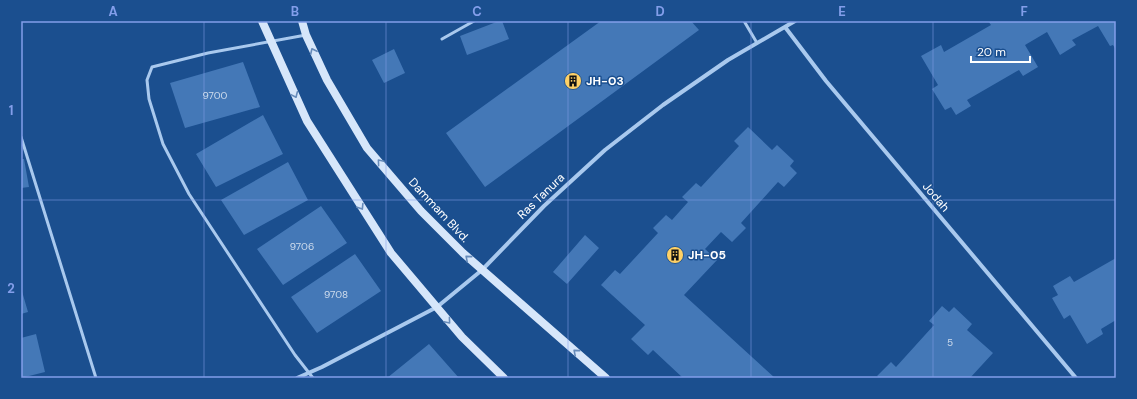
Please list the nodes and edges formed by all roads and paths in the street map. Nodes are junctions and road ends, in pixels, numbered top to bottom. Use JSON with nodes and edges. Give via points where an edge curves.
{"nodes":[{"id":1,"x":262,"y":21,"type":"edge"},
{"id":2,"x":302,"y":21,"type":"edge"},
{"id":3,"x":474,"y":21,"type":"edge"},
{"id":4,"x":744,"y":21,"type":"edge"},
{"id":5,"x":795,"y":21,"type":"edge"},
{"id":6,"x":785,"y":27,"type":"junction"},
{"id":7,"x":306,"y":35,"type":"junction"},
{"id":8,"x":442,"y":39,"type":"dead end"},
{"id":9,"x":271,"y":42,"type":"junction"},
{"id":10,"x":756,"y":43,"type":"junction"},
{"id":11,"x":21,"y":137,"type":"edge"},
{"id":12,"x":482,"y":270,"type":"junction"},
{"id":13,"x":437,"y":307,"type":"junction"},
{"id":14,"x":309,"y":373,"type":"junction"},
{"id":15,"x":96,"y":378,"type":"edge"},
{"id":16,"x":297,"y":378,"type":"edge"},
{"id":17,"x":313,"y":378,"type":"edge"},
{"id":18,"x":504,"y":378,"type":"edge"},
{"id":19,"x":606,"y":378,"type":"edge"},
{"id":20,"x":1076,"y":378,"type":"edge"}],
"edges":[{"from":1,"to":9,"type":"main road"},
{"from":2,"to":7,"type":"main road","name":"Dammam Blvd."},
{"from":3,"to":8,"type":"lane"},
{"from":4,"to":10,"type":"lane"},
{"from":5,"to":6,"type":"street","name":"Ras Tanura"},
{"from":6,"to":10,"type":"street","name":"Ras Tanura"},
{"from":6,"to":20,"type":"street","name":"Jodah","via":[[826,81]]},
{"from":7,"to":9,"type":"lane"},
{"from":12,"to":7,"type":"main road","name":"Dammam Blvd.","one_way":true,"via":[[421,211],[367,148],[327,80]]},
{"from":9,"to":13,"type":"main road","one_way":true,"via":[[306,121],[391,253]]},
{"from":9,"to":14,"type":"lane","via":[[208,53],[152,67],[146,80],[162,144],[189,194]]},
{"from":10,"to":12,"type":"street","name":"Ras Tanura","via":[[663,105],[605,150],[544,206]]},
{"from":11,"to":15,"type":"lane"},
{"from":12,"to":13,"type":"street","name":"Ras Tanura"},
{"from":19,"to":12,"type":"main road","name":"Dammam Blvd.","one_way":true},
{"from":13,"to":14,"type":"street","name":"Ras Tanura"},
{"from":13,"to":18,"type":"main road","one_way":true,"via":[[462,337]]},
{"from":14,"to":16,"type":"street","name":"Ras Tanura"},
{"from":14,"to":17,"type":"lane"}]}
